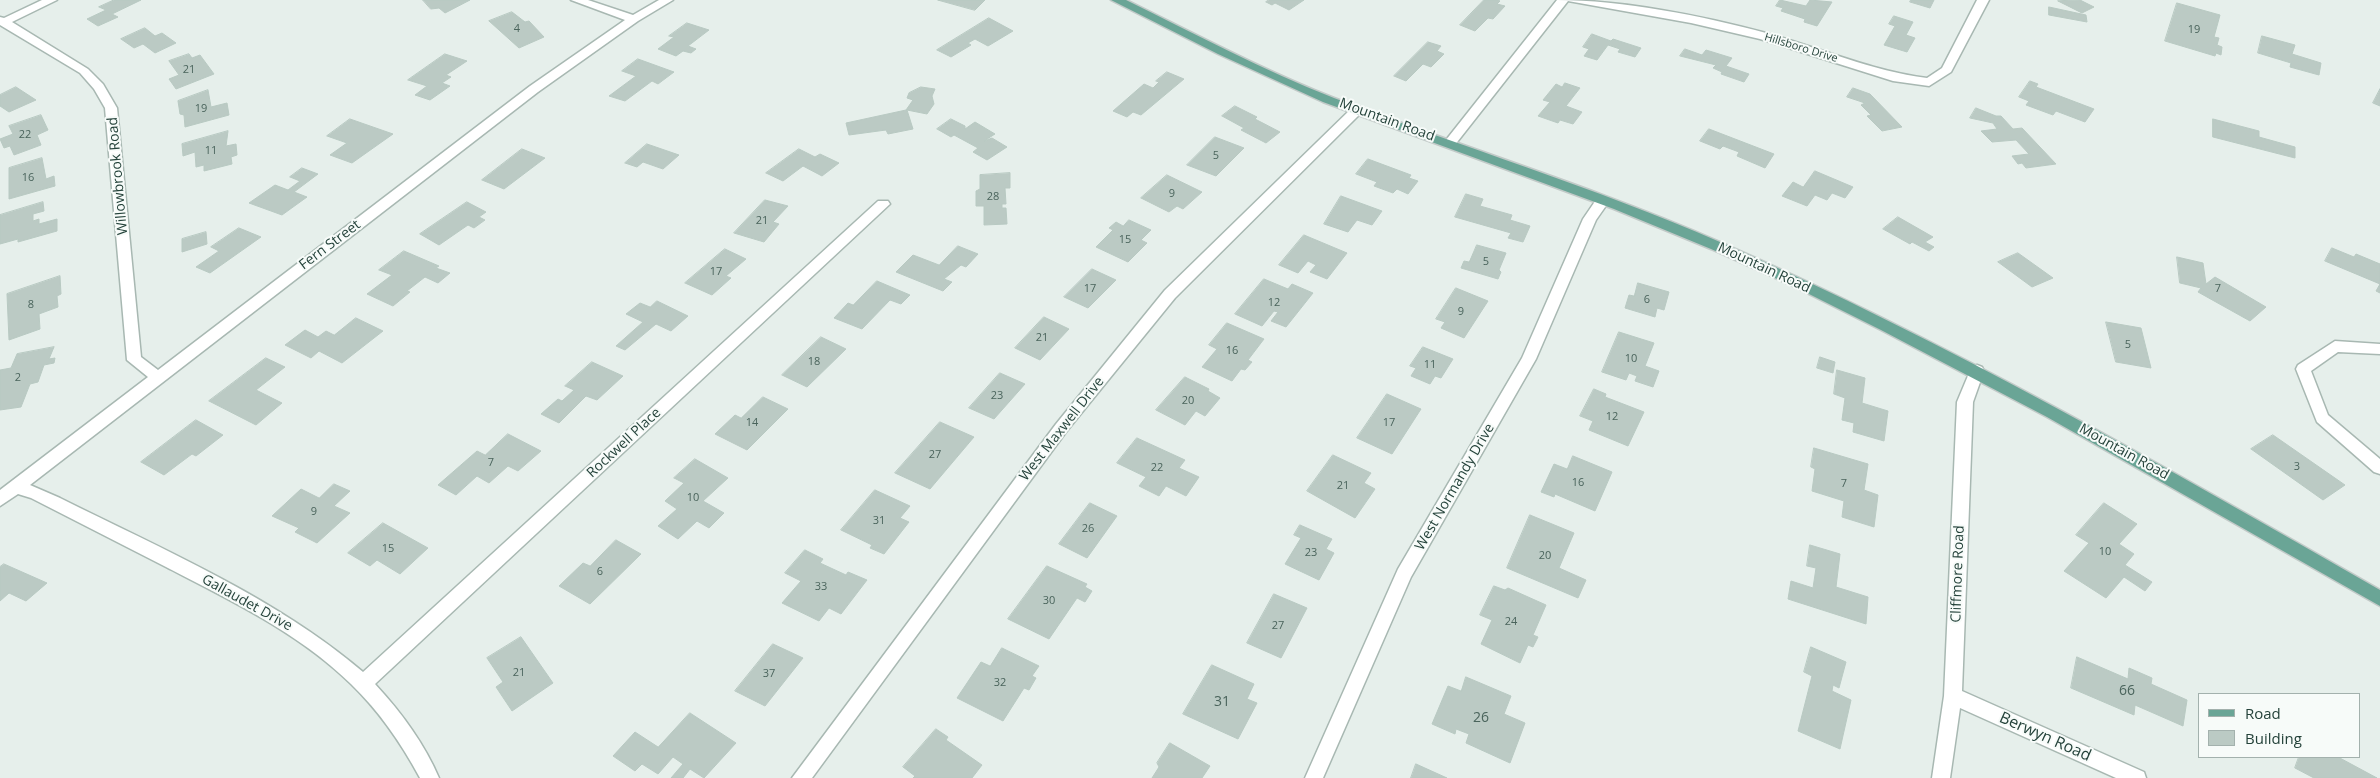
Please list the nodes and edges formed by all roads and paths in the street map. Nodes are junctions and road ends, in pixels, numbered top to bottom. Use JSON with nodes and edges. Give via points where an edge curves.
{"nodes":[{"id":1,"x":51,"y":0,"type":"edge"},
{"id":2,"x":577,"y":0,"type":"edge"},
{"id":3,"x":667,"y":0,"type":"edge"},
{"id":4,"x":1117,"y":0,"type":"edge"},
{"id":5,"x":1563,"y":0,"type":"edge"},
{"id":6,"x":1572,"y":0,"type":"edge"},
{"id":7,"x":1983,"y":0,"type":"edge"},
{"id":8,"x":634,"y":19,"type":"junction"},
{"id":9,"x":2,"y":21,"type":"edge"},
{"id":10,"x":1357,"y":110,"type":"junction"},
{"id":11,"x":1450,"y":143,"type":"junction"},
{"id":12,"x":1603,"y":200,"type":"junction"},
{"id":13,"x":883,"y":204,"type":"dead end"},
{"id":14,"x":2380,"y":349,"type":"edge"},
{"id":15,"x":1977,"y":371,"type":"junction"},
{"id":16,"x":158,"y":377,"type":"junction"},
{"id":17,"x":2380,"y":468,"type":"edge"},
{"id":18,"x":16,"y":486,"type":"junction"},
{"id":19,"x":0,"y":499,"type":"edge"},
{"id":20,"x":2380,"y":599,"type":"edge"},
{"id":21,"x":364,"y":683,"type":"junction"},
{"id":22,"x":1953,"y":696,"type":"junction"},
{"id":23,"x":430,"y":778,"type":"edge"},
{"id":24,"x":801,"y":778,"type":"edge"},
{"id":25,"x":1314,"y":778,"type":"edge"},
{"id":26,"x":1941,"y":778,"type":"edge"},
{"id":27,"x":2137,"y":778,"type":"edge"}],
"edges":[{"from":1,"to":9,"type":"street"},
{"from":2,"to":8,"type":"street"},
{"from":3,"to":8,"type":"street","name":"Fern Street"},
{"from":4,"to":10,"type":"main road","name":"Mountain Road","via":[[1265,71]]},
{"from":5,"to":11,"type":"street"},
{"from":6,"to":7,"type":"street","name":"Hillsboro Drive","via":[[1763,36],[1897,78],[1929,82],[1947,70]]},
{"from":8,"to":16,"type":"street","name":"Fern Street","via":[[527,95]]},
{"from":9,"to":16,"type":"street","name":"Willowbrook Road","via":[[84,71],[99,87],[111,108],[134,360]]},
{"from":10,"to":11,"type":"main road","name":"Mountain Road"},
{"from":10,"to":24,"type":"street","name":"West Maxwell Drive","via":[[1170,294],[1061,428]]},
{"from":11,"to":12,"type":"main road","name":"Mountain Road"},
{"from":12,"to":15,"type":"main road","name":"Mountain Road","via":[[1796,282]]},
{"from":12,"to":25,"type":"street","name":"West Normandy Drive","via":[[1590,219],[1529,359],[1404,574]]},
{"from":13,"to":21,"type":"street","name":"Rockwell Place"},
{"from":14,"to":17,"type":"street","via":[[2335,346],[2303,369],[2322,418]]},
{"from":15,"to":20,"type":"main road","name":"Mountain Road"},
{"from":15,"to":22,"type":"street","name":"Cliffmore Road","via":[[1965,402]]},
{"from":16,"to":18,"type":"street","name":"Fern Street"},
{"from":18,"to":19,"type":"street","name":"Fern Street"},
{"from":18,"to":21,"type":"street","name":"Gallaudet Drive","via":[[36,493],[262,608],[316,643]]},
{"from":21,"to":23,"type":"street","name":"Gallaudet Drive","via":[[389,710]]},
{"from":22,"to":26,"type":"street","name":"Cliffmore Road"},
{"from":22,"to":27,"type":"street","name":"Berwyn Road"}]}
